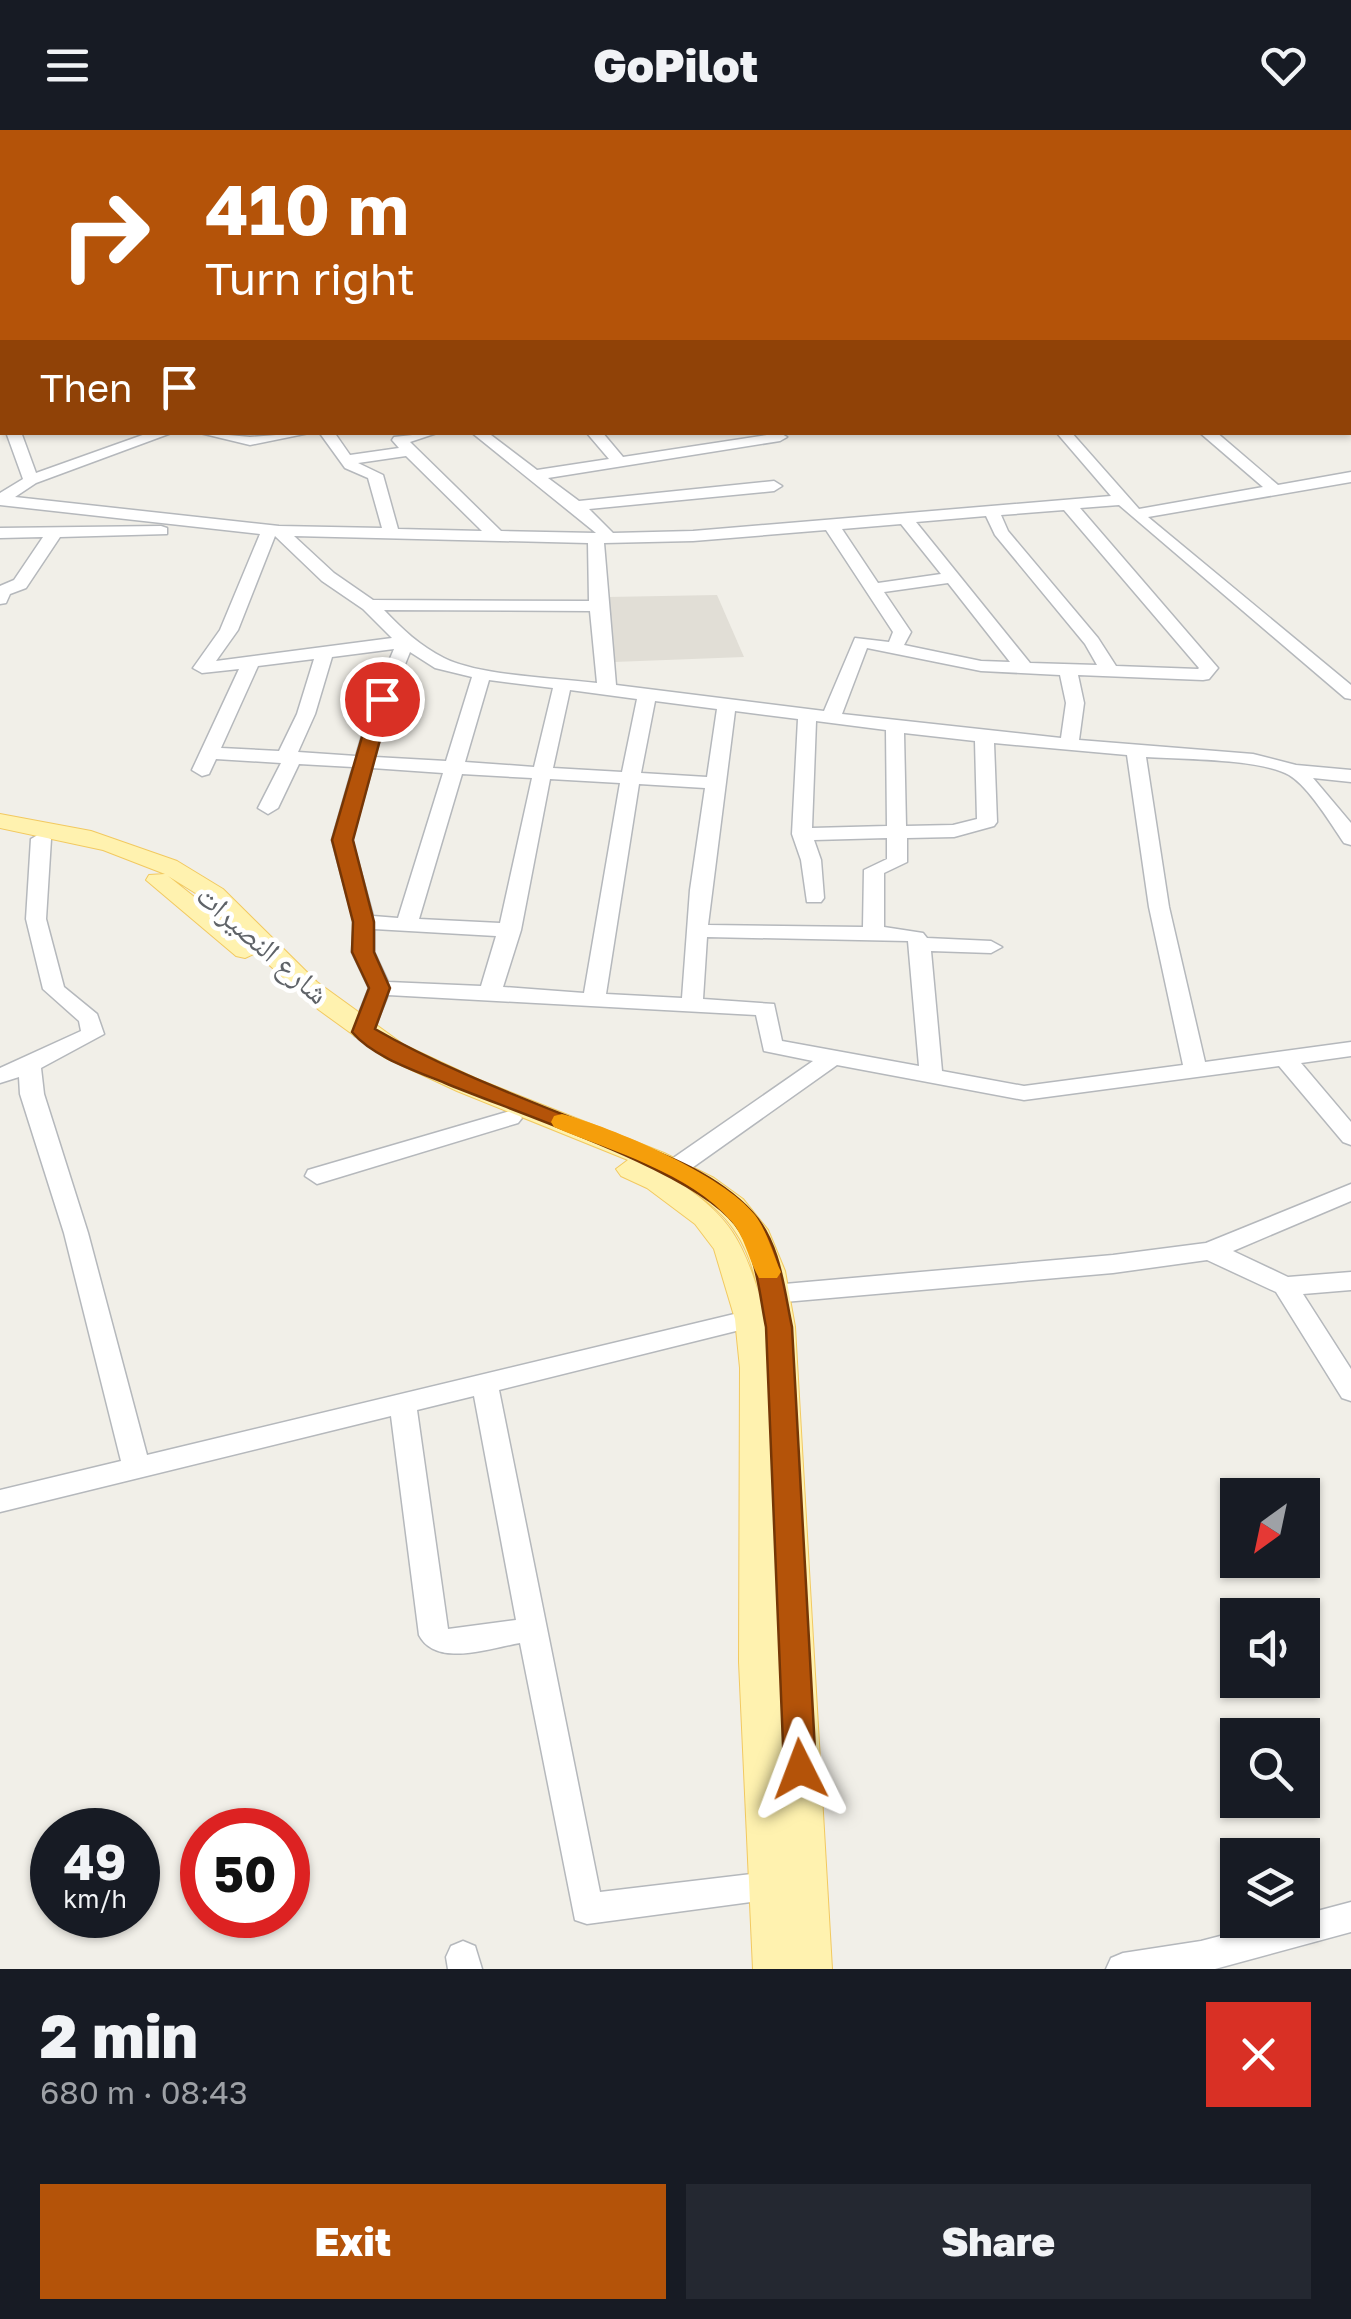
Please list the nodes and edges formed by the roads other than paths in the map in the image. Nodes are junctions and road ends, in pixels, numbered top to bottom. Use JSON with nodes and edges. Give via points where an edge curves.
{"nodes":[{"id":1,"x":14,"y":435,"type":"edge"},
{"id":2,"x":158,"y":435,"type":"edge"},
{"id":3,"x":328,"y":435,"type":"edge"},
{"id":4,"x":420,"y":435,"type":"edge"},
{"id":5,"x":482,"y":435,"type":"edge"},
{"id":6,"x":596,"y":435,"type":"edge"},
{"id":7,"x":1066,"y":435,"type":"edge"},
{"id":8,"x":1210,"y":435,"type":"edge"},
{"id":9,"x":748,"y":437,"type":"edge"},
{"id":10,"x":780,"y":437,"type":"dead end"},
{"id":11,"x":408,"y":451,"type":"junction"},
{"id":12,"x":346,"y":460,"type":"junction"},
{"id":13,"x":618,"y":460,"type":"junction"},
{"id":14,"x":530,"y":476,"type":"junction"},
{"id":15,"x":1351,"y":477,"type":"edge"},
{"id":16,"x":31,"y":480,"type":"junction"},
{"id":17,"x":774,"y":486,"type":"dead end"},
{"id":18,"x":1275,"y":490,"type":"junction"},
{"id":19,"x":0,"y":500,"type":"edge"},
{"id":20,"x":576,"y":506,"type":"junction"},
{"id":21,"x":1070,"y":506,"type":"junction"},
{"id":22,"x":1129,"y":507,"type":"junction"},
{"id":23,"x":992,"y":513,"type":"junction"},
{"id":24,"x":906,"y":520,"type":"junction"},
{"id":25,"x":832,"y":525,"type":"junction"},
{"id":26,"x":237,"y":528,"type":"junction"},
{"id":27,"x":274,"y":530,"type":"junction"},
{"id":28,"x":55,"y":532,"type":"junction"},
{"id":29,"x":391,"y":532,"type":"junction"},
{"id":30,"x":0,"y":533,"type":"edge"},
{"id":31,"x":495,"y":534,"type":"junction"},
{"id":32,"x":602,"y":537,"type":"junction"},
{"id":33,"x":951,"y":578,"type":"junction"},
{"id":34,"x":874,"y":588,"type":"junction"},
{"id":35,"x":0,"y":599,"type":"edge"},
{"id":36,"x":369,"y":605,"type":"junction"},
{"id":37,"x":598,"y":606,"type":"junction"},
{"id":38,"x":405,"y":642,"type":"junction"},
{"id":39,"x":895,"y":647,"type":"junction"},
{"id":40,"x":325,"y":652,"type":"junction"},
{"id":41,"x":252,"y":660,"type":"junction"},
{"id":42,"x":1023,"y":666,"type":"junction"},
{"id":43,"x":1068,"y":670,"type":"junction"},
{"id":44,"x":1110,"y":670,"type":"junction"},
{"id":45,"x":482,"y":674,"type":"junction"},
{"id":46,"x":562,"y":683,"type":"junction"},
{"id":47,"x":607,"y":690,"type":"junction"},
{"id":48,"x":647,"y":694,"type":"junction"},
{"id":49,"x":1351,"y":694,"type":"edge"},
{"id":50,"x":727,"y":702,"type":"junction"},
{"id":51,"x":808,"y":712,"type":"junction"},
{"id":52,"x":832,"y":715,"type":"junction"},
{"id":53,"x":894,"y":726,"type":"junction"},
{"id":54,"x":984,"y":736,"type":"junction"},
{"id":55,"x":1069,"y":745,"type":"junction"},
{"id":56,"x":1136,"y":750,"type":"junction"},
{"id":57,"x":290,"y":757,"type":"junction"},
{"id":58,"x":366,"y":760,"type":"junction"},
{"id":59,"x":454,"y":766,"type":"junction"},
{"id":60,"x":541,"y":770,"type":"junction"},
{"id":61,"x":1296,"y":770,"type":"junction"},
{"id":62,"x":1351,"y":776,"type":"edge"},
{"id":63,"x":630,"y":777,"type":"junction"},
{"id":64,"x":713,"y":783,"type":"junction"},
{"id":65,"x":268,"y":808,"type":"dead end"},
{"id":66,"x":0,"y":820,"type":"edge"},
{"id":67,"x":0,"y":832,"type":"edge"},
{"id":68,"x":802,"y":834,"type":"junction"},
{"id":69,"x":895,"y":834,"type":"junction"},
{"id":70,"x":42,"y":839,"type":"junction"},
{"id":71,"x":1351,"y":839,"type":"edge"},
{"id":72,"x":814,"y":898,"type":"dead end"},
{"id":73,"x":364,"y":922,"type":"junction"},
{"id":74,"x":406,"y":924,"type":"junction"},
{"id":75,"x":510,"y":930,"type":"junction"},
{"id":76,"x":697,"y":931,"type":"junction"},
{"id":77,"x":873,"y":934,"type":"junction"},
{"id":78,"x":920,"y":944,"type":"junction"},
{"id":79,"x":991,"y":948,"type":"dead end"},
{"id":80,"x":380,"y":988,"type":"junction"},
{"id":81,"x":490,"y":994,"type":"junction"},
{"id":82,"x":594,"y":1000,"type":"junction"},
{"id":83,"x":692,"y":1006,"type":"junction"},
{"id":84,"x":363,"y":1032,"type":"junction"},
{"id":85,"x":1351,"y":1049,"type":"edge"},
{"id":86,"x":832,"y":1058,"type":"junction"},
{"id":87,"x":1285,"y":1058,"type":"junction"},
{"id":88,"x":29,"y":1065,"type":"junction"},
{"id":89,"x":1195,"y":1068,"type":"junction"},
{"id":90,"x":930,"y":1075,"type":"junction"},
{"id":91,"x":0,"y":1076,"type":"edge"},
{"id":92,"x":510,"y":1118,"type":"junction"},
{"id":93,"x":1351,"y":1137,"type":"edge"},
{"id":94,"x":674,"y":1169,"type":"junction"},
{"id":95,"x":317,"y":1176,"type":"dead end"},
{"id":96,"x":1351,"y":1192,"type":"edge"},
{"id":97,"x":1210,"y":1251,"type":"junction"},
{"id":98,"x":1351,"y":1281,"type":"edge"},
{"id":99,"x":1284,"y":1286,"type":"junction"},
{"id":100,"x":772,"y":1294,"type":"junction"},
{"id":101,"x":751,"y":1319,"type":"junction"},
{"id":102,"x":485,"y":1386,"type":"junction"},
{"id":103,"x":1351,"y":1392,"type":"edge"},
{"id":104,"x":404,"y":1406,"type":"junction"},
{"id":105,"x":137,"y":1469,"type":"junction"},
{"id":106,"x":0,"y":1501,"type":"edge"},
{"id":107,"x":530,"y":1630,"type":"junction"},
{"id":108,"x":769,"y":1888,"type":"junction"},
{"id":109,"x":1351,"y":1917,"type":"edge"},
{"id":110,"x":774,"y":1969,"type":"edge"},
{"id":111,"x":811,"y":1969,"type":"edge"},
{"id":112,"x":1123,"y":1969,"type":"edge"}],
"edges":[{"from":1,"to":16,"type":"street"},
{"from":2,"to":16,"type":"street"},
{"from":3,"to":12,"type":"street"},
{"from":4,"to":11,"type":"street","via":[[399,440]]},
{"from":5,"to":14,"type":"street"},
{"from":6,"to":13,"type":"street"},
{"from":7,"to":22,"type":"street"},
{"from":8,"to":18,"type":"street"},
{"from":9,"to":10,"type":"street"},
{"from":9,"to":13,"type":"street"},
{"from":11,"to":12,"type":"street"},
{"from":11,"to":31,"type":"street"},
{"from":12,"to":29,"type":"street","via":[[375,475]]},
{"from":13,"to":14,"type":"street"},
{"from":14,"to":20,"type":"street"},
{"from":15,"to":18,"type":"street"},
{"from":16,"to":19,"type":"street"},
{"from":17,"to":20,"type":"street"},
{"from":18,"to":22,"type":"street"},
{"from":19,"to":26,"type":"street"},
{"from":20,"to":32,"type":"street"},
{"from":21,"to":22,"type":"street"},
{"from":21,"to":23,"type":"street"},
{"from":21,"to":44,"type":"street","via":[[1209,668],[1203,675],[1181,676]]},
{"from":22,"to":49,"type":"street"},
{"from":23,"to":24,"type":"street"},
{"from":23,"to":44,"type":"street"},
{"from":24,"to":25,"type":"street"},
{"from":24,"to":33,"type":"street"},
{"from":25,"to":32,"type":"street"},
{"from":25,"to":34,"type":"street"},
{"from":26,"to":27,"type":"street"},
{"from":26,"to":28,"type":"street"},
{"from":27,"to":29,"type":"street"},
{"from":27,"to":36,"type":"street"},
{"from":27,"to":41,"type":"street","via":[[228,630],[202,668]]},
{"from":28,"to":30,"type":"street"},
{"from":28,"to":35,"type":"street","via":[[20,584]]},
{"from":29,"to":31,"type":"street"},
{"from":31,"to":32,"type":"street"},
{"from":32,"to":37,"type":"street"},
{"from":33,"to":34,"type":"street"},
{"from":33,"to":42,"type":"street"},
{"from":34,"to":39,"type":"street","via":[[902,632]]},
{"from":36,"to":37,"type":"street"},
{"from":36,"to":38,"type":"street"},
{"from":37,"to":47,"type":"street"},
{"from":38,"to":40,"type":"street"},
{"from":38,"to":45,"type":"street","via":[[442,664]]},
{"from":38,"to":58,"type":"street"},
{"from":39,"to":42,"type":"street","via":[[980,666]]},
{"from":39,"to":52,"type":"street","via":[[861,642]]},
{"from":40,"to":41,"type":"street"},
{"from":40,"to":57,"type":"street"},
{"from":41,"to":57,"type":"street","via":[[206,761]]},
{"from":42,"to":43,"type":"street"},
{"from":43,"to":44,"type":"street"},
{"from":43,"to":55,"type":"street","via":[[1074,703]]},
{"from":45,"to":46,"type":"street"},
{"from":45,"to":59,"type":"street"},
{"from":46,"to":47,"type":"street"},
{"from":46,"to":60,"type":"street"},
{"from":47,"to":48,"type":"street"},
{"from":48,"to":50,"type":"street"},
{"from":48,"to":63,"type":"street"},
{"from":50,"to":51,"type":"street"},
{"from":50,"to":64,"type":"street"},
{"from":51,"to":52,"type":"street"},
{"from":51,"to":68,"type":"street"},
{"from":52,"to":53,"type":"street"},
{"from":53,"to":54,"type":"street"},
{"from":53,"to":69,"type":"street"},
{"from":54,"to":55,"type":"street"},
{"from":54,"to":69,"type":"street","via":[[987,822]]},
{"from":55,"to":56,"type":"street"},
{"from":56,"to":61,"type":"street"},
{"from":56,"to":89,"type":"street","via":[[1158,907]]},
{"from":57,"to":58,"type":"street"},
{"from":57,"to":65,"type":"street"},
{"from":58,"to":59,"type":"street"},
{"from":58,"to":73,"type":"street","via":[[342,840]]},
{"from":59,"to":60,"type":"street"},
{"from":59,"to":74,"type":"street"},
{"from":60,"to":63,"type":"street"},
{"from":60,"to":75,"type":"street"},
{"from":61,"to":62,"type":"street"},
{"from":61,"to":71,"type":"street"},
{"from":63,"to":64,"type":"street"},
{"from":63,"to":82,"type":"street"},
{"from":64,"to":76,"type":"street"},
{"from":66,"to":84,"type":"main road","name":"شارع النصيرات","via":[[119,846],[213,893]]},
{"from":67,"to":70,"type":"main road","name":"شارع النصيرات"},
{"from":68,"to":69,"type":"street"},
{"from":68,"to":72,"type":"street"},
{"from":69,"to":77,"type":"street","via":[[897,862],[874,870]]},
{"from":70,"to":88,"type":"street","via":[[36,919],[54,989],[89,1020],[94,1034]]},
{"from":70,"to":92,"type":"main road","name":"شارع النصيرات","via":[[134,866],[172,887],[342,1036],[402,1072]]},
{"from":73,"to":74,"type":"street"},
{"from":73,"to":80,"type":"street","via":[[363,952]]},
{"from":74,"to":75,"type":"street"},
{"from":75,"to":81,"type":"street"},
{"from":76,"to":77,"type":"street"},
{"from":76,"to":83,"type":"street"},
{"from":77,"to":78,"type":"street","via":[[905,934]]},
{"from":78,"to":79,"type":"street"},
{"from":78,"to":90,"type":"street"},
{"from":80,"to":81,"type":"street"},
{"from":80,"to":84,"type":"street"},
{"from":81,"to":82,"type":"street"},
{"from":82,"to":83,"type":"street"},
{"from":83,"to":86,"type":"street","via":[[766,1009],[772,1046]]},
{"from":84,"to":94,"type":"main road","name":"شارع النصيرات","via":[[416,1063]]},
{"from":85,"to":87,"type":"street"},
{"from":86,"to":90,"type":"street"},
{"from":86,"to":94,"type":"street"},
{"from":87,"to":89,"type":"street"},
{"from":87,"to":93,"type":"street"},
{"from":88,"to":91,"type":"street"},
{"from":88,"to":105,"type":"street"},
{"from":89,"to":90,"type":"street","via":[[1024,1092]]},
{"from":92,"to":95,"type":"street"},
{"from":92,"to":101,"type":"main road","name":"شارع النصيرات","via":[[657,1180],[706,1217],[730,1247]]},
{"from":94,"to":100,"type":"main road","name":"شارع النصيرات","via":[[745,1220],[766,1262]]},
{"from":96,"to":97,"type":"street"},
{"from":97,"to":99,"type":"street"},
{"from":97,"to":100,"type":"street"},
{"from":98,"to":99,"type":"street"},
{"from":99,"to":103,"type":"street"},
{"from":100,"to":111,"type":"main road","name":"شارع النصيرات","via":[[779,1327]]},
{"from":101,"to":102,"type":"street"},
{"from":101,"to":108,"type":"main road","name":"شارع النصيرات"},
{"from":102,"to":104,"type":"street"},
{"from":102,"to":107,"type":"street"},
{"from":104,"to":105,"type":"street"},
{"from":104,"to":107,"type":"street","via":[[434,1635],[443,1642]]},
{"from":105,"to":106,"type":"street"},
{"from":107,"to":108,"type":"street","via":[[587,1909]]},
{"from":108,"to":110,"type":"main road","name":"شارع النصيرات"},
{"from":109,"to":112,"type":"street","via":[[1200,1957]]}]}
